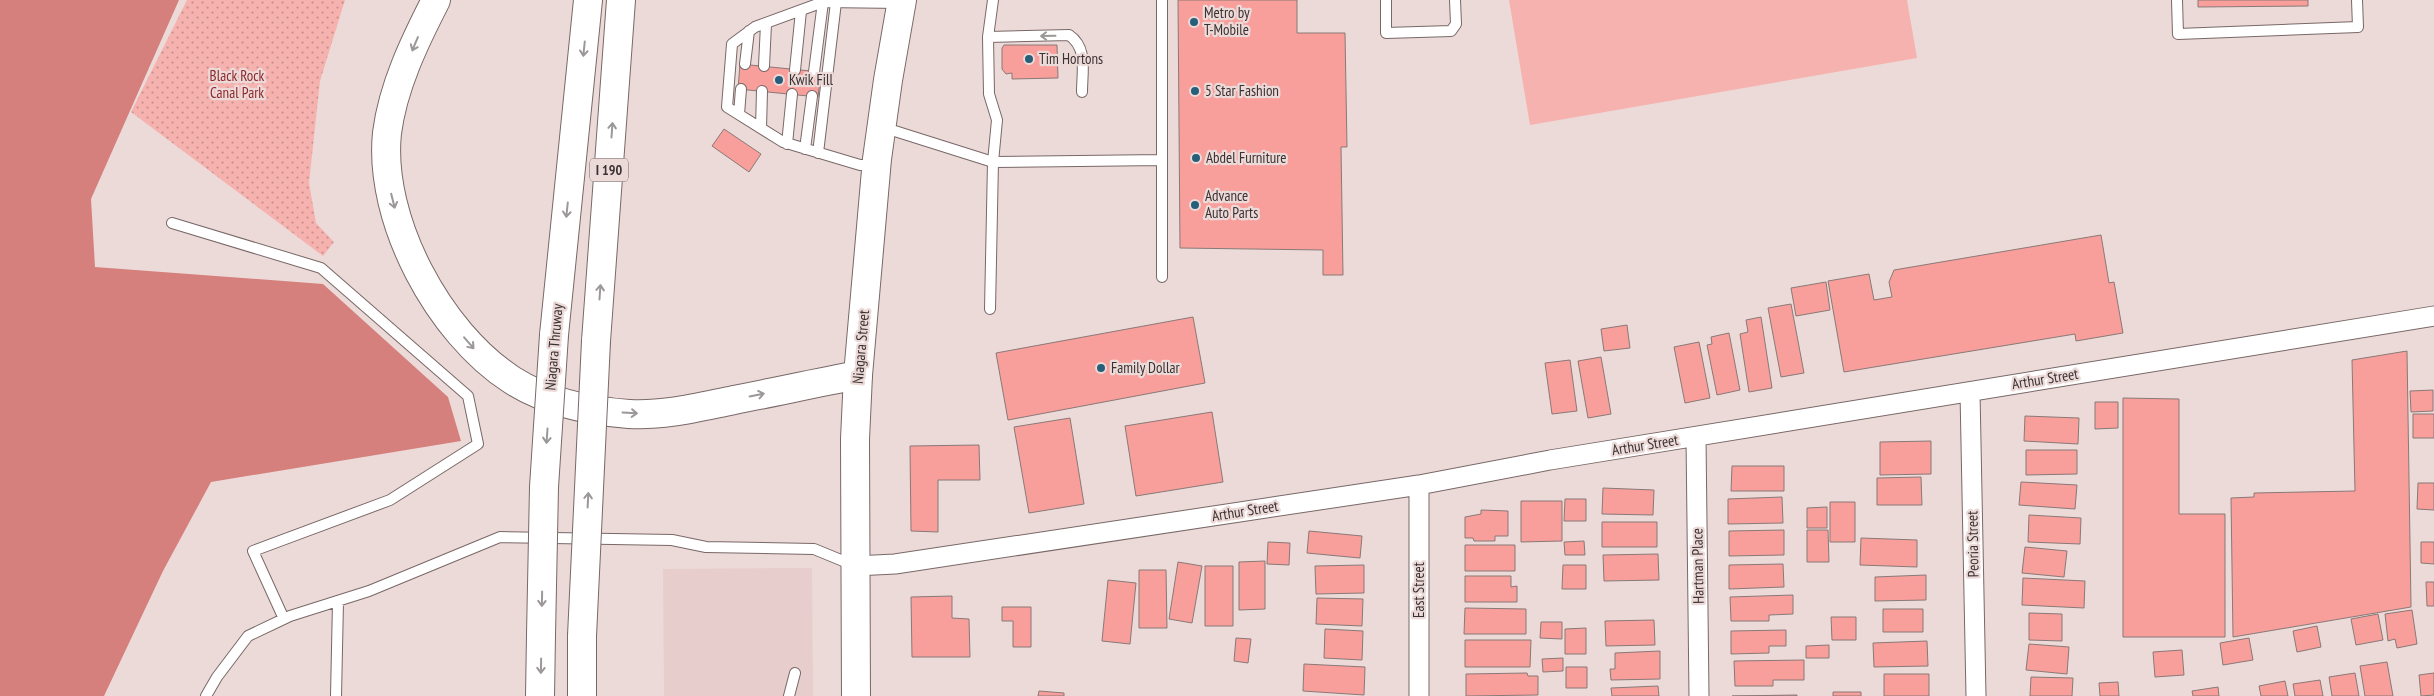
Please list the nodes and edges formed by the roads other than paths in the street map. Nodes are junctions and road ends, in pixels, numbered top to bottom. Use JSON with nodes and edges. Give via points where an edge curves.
{"nodes":[{"id":1,"x":436,"y":0,"type":"edge"},
{"id":2,"x":588,"y":0,"type":"edge"},
{"id":3,"x":621,"y":0,"type":"edge"},
{"id":4,"x":993,"y":0,"type":"edge"},
{"id":5,"x":1162,"y":0,"type":"edge"},
{"id":6,"x":1386,"y":0,"type":"edge"},
{"id":7,"x":1456,"y":0,"type":"edge"},
{"id":8,"x":2177,"y":0,"type":"edge"},
{"id":9,"x":2357,"y":0,"type":"edge"},
{"id":10,"x":823,"y":2,"type":"junction"},
{"id":11,"x":836,"y":2,"type":"junction"},
{"id":12,"x":902,"y":2,"type":"edge"},
{"id":13,"x":801,"y":11,"type":"junction"},
{"id":14,"x":766,"y":24,"type":"junction"},
{"id":15,"x":748,"y":31,"type":"junction"},
{"id":16,"x":988,"y":36,"type":"junction"},
{"id":17,"x":745,"y":64,"type":"dead end"},
{"id":18,"x":764,"y":66,"type":"dead end"},
{"id":19,"x":795,"y":70,"type":"dead end"},
{"id":20,"x":814,"y":72,"type":"dead end"},
{"id":21,"x":741,"y":89,"type":"dead end"},
{"id":22,"x":762,"y":91,"type":"dead end"},
{"id":23,"x":1082,"y":92,"type":"dead end"},
{"id":24,"x":792,"y":94,"type":"dead end"},
{"id":25,"x":812,"y":96,"type":"dead end"},
{"id":26,"x":738,"y":114,"type":"junction"},
{"id":27,"x":881,"y":127,"type":"junction"},
{"id":28,"x":761,"y":128,"type":"junction"},
{"id":29,"x":786,"y":144,"type":"junction"},
{"id":30,"x":805,"y":149,"type":"junction"},
{"id":31,"x":818,"y":153,"type":"junction"},
{"id":32,"x":1162,"y":160,"type":"junction"},
{"id":33,"x":993,"y":162,"type":"junction"},
{"id":34,"x":876,"y":166,"type":"junction"},
{"id":35,"x":172,"y":224,"type":"dead end"},
{"id":36,"x":1162,"y":277,"type":"dead end"},
{"id":37,"x":990,"y":309,"type":"dead end"},
{"id":38,"x":2434,"y":316,"type":"edge"},
{"id":39,"x":858,"y":375,"type":"junction"},
{"id":40,"x":1970,"y":392,"type":"junction"},
{"id":41,"x":1696,"y":437,"type":"junction"},
{"id":42,"x":1419,"y":485,"type":"junction"},
{"id":43,"x":855,"y":566,"type":"junction"},
{"id":44,"x":338,"y":602,"type":"junction"},
{"id":45,"x":284,"y":619,"type":"junction"},
{"id":46,"x":796,"y":673,"type":"dead end"},
{"id":47,"x":206,"y":696,"type":"edge"},
{"id":48,"x":336,"y":696,"type":"edge"},
{"id":49,"x":540,"y":696,"type":"edge"},
{"id":50,"x":582,"y":696,"type":"edge"},
{"id":51,"x":789,"y":696,"type":"edge"},
{"id":52,"x":856,"y":696,"type":"edge"},
{"id":53,"x":1419,"y":696,"type":"edge"},
{"id":54,"x":1699,"y":696,"type":"edge"},
{"id":55,"x":1976,"y":696,"type":"edge"}],
"edges":[{"from":1,"to":39,"type":"main road","one_way":true,"via":[[416,40],[392,106],[388,132],[388,178],[402,230],[428,286],[457,329],[492,365],[536,392],[594,410],[629,414],[664,414],[695,409]]},
{"from":2,"to":49,"type":"main road","name":"Niagara Thruway","number":"I 190","one_way":true,"bridge":true,"via":[[554,335],[544,487]]},
{"from":50,"to":3,"type":"main road","number":"I 190","one_way":true,"bridge":true,"via":[[596,341]]},
{"from":4,"to":16,"type":"lane"},
{"from":5,"to":32,"type":"lane"},
{"from":6,"to":7,"type":"lane","via":[[1386,33],[1451,31],[1456,24]]},
{"from":8,"to":9,"type":"lane","via":[[2178,34],[2358,27]]},
{"from":10,"to":11,"type":"lane"},
{"from":10,"to":13,"type":"lane"},
{"from":10,"to":20,"type":"lane"},
{"from":11,"to":12,"type":"lane"},
{"from":11,"to":31,"type":"lane"},
{"from":12,"to":27,"type":"main road","name":"Niagara Street"},
{"from":13,"to":14,"type":"lane"},
{"from":13,"to":19,"type":"lane"},
{"from":14,"to":15,"type":"lane"},
{"from":14,"to":18,"type":"lane"},
{"from":15,"to":17,"type":"lane"},
{"from":15,"to":26,"type":"lane","via":[[732,44],[727,107]]},
{"from":23,"to":16,"type":"lane","one_way":true,"via":[[1082,48],[1069,35]]},
{"from":16,"to":33,"type":"lane","via":[[989,94],[997,120]]},
{"from":21,"to":26,"type":"lane"},
{"from":22,"to":28,"type":"lane"},
{"from":24,"to":29,"type":"lane"},
{"from":25,"to":30,"type":"lane"},
{"from":26,"to":28,"type":"lane"},
{"from":27,"to":33,"type":"lane"},
{"from":27,"to":34,"type":"main road","name":"Niagara Street"},
{"from":28,"to":29,"type":"lane"},
{"from":29,"to":30,"type":"lane"},
{"from":30,"to":31,"type":"lane"},
{"from":31,"to":34,"type":"lane"},
{"from":32,"to":33,"type":"lane"},
{"from":32,"to":36,"type":"lane"},
{"from":33,"to":37,"type":"lane"},
{"from":34,"to":39,"type":"main road","name":"Niagara Street"},
{"from":35,"to":45,"type":"lane","via":[[321,268],[468,396],[478,444],[390,500],[254,551]]},
{"from":38,"to":40,"type":"street","name":"Arthur Street"},
{"from":39,"to":43,"type":"main road","name":"Niagara Street"},
{"from":40,"to":41,"type":"street","name":"Arthur Street"},
{"from":40,"to":55,"type":"street","name":"Peoria Street"},
{"from":41,"to":42,"type":"street","name":"Arthur Street"},
{"from":41,"to":54,"type":"street","name":"Hartman Place"},
{"from":42,"to":43,"type":"street","name":"Arthur Street","via":[[895,564]]},
{"from":42,"to":53,"type":"street","name":"East Street"},
{"from":43,"to":44,"type":"lane","via":[[814,549],[706,547],[672,540],[500,537]]},
{"from":43,"to":52,"type":"main road","name":"Niagara Street"},
{"from":44,"to":45,"type":"lane"},
{"from":44,"to":48,"type":"lane"},
{"from":45,"to":47,"type":"lane","via":[[248,636]]},
{"from":46,"to":51,"type":"lane"}]}
